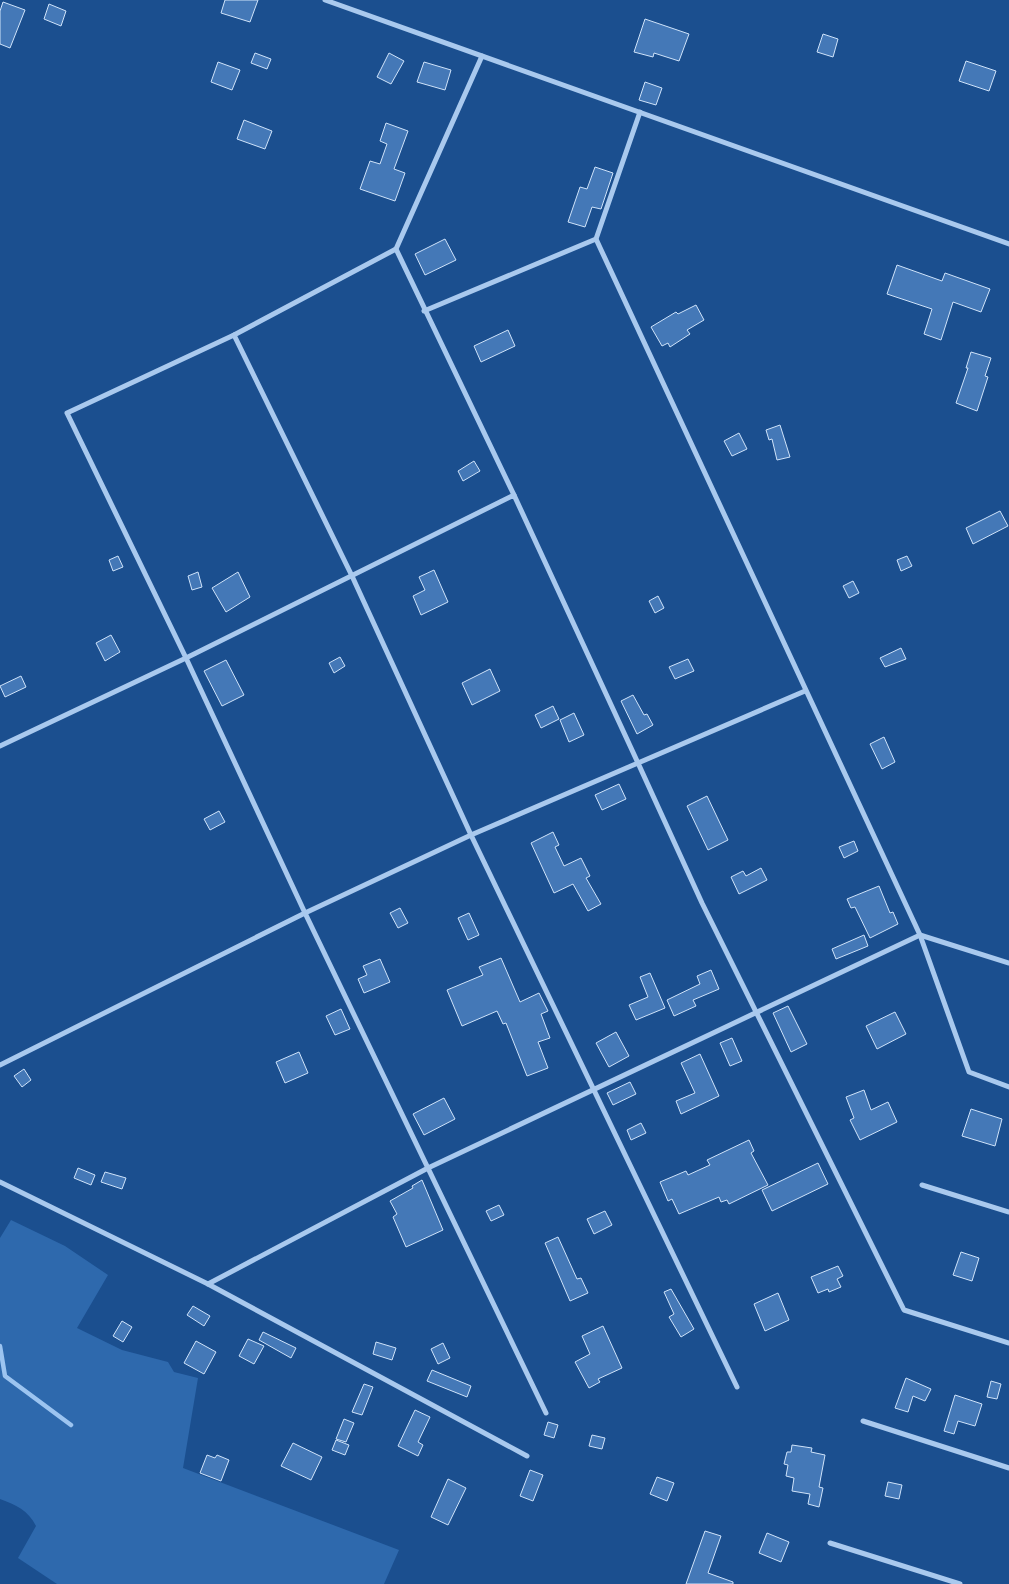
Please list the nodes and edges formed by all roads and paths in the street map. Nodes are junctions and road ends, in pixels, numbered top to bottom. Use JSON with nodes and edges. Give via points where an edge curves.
{"nodes":[{"id":1,"x":324,"y":0,"type":"edge"},
{"id":2,"x":482,"y":56,"type":"junction"},
{"id":3,"x":640,"y":112,"type":"junction"},
{"id":4,"x":596,"y":239,"type":"junction"},
{"id":5,"x":1009,"y":244,"type":"edge"},
{"id":6,"x":396,"y":249,"type":"junction"},
{"id":7,"x":424,"y":310,"type":"junction"},
{"id":8,"x":234,"y":335,"type":"junction"},
{"id":9,"x":514,"y":495,"type":"junction"},
{"id":10,"x":352,"y":576,"type":"junction"},
{"id":11,"x":186,"y":658,"type":"junction"},
{"id":12,"x":805,"y":691,"type":"junction"},
{"id":13,"x":0,"y":746,"type":"edge"},
{"id":14,"x":638,"y":763,"type":"junction"},
{"id":15,"x":470,"y":835,"type":"junction"},
{"id":16,"x":304,"y":913,"type":"junction"},
{"id":17,"x":920,"y":935,"type":"junction"},
{"id":18,"x":1009,"y":963,"type":"edge"},
{"id":19,"x":757,"y":1014,"type":"junction"},
{"id":20,"x":0,"y":1065,"type":"edge"},
{"id":21,"x":1009,"y":1086,"type":"edge"},
{"id":22,"x":594,"y":1088,"type":"junction"},
{"id":23,"x":428,"y":1168,"type":"junction"},
{"id":24,"x":0,"y":1182,"type":"edge"},
{"id":25,"x":922,"y":1184,"type":"dead end"},
{"id":26,"x":1009,"y":1212,"type":"edge"},
{"id":27,"x":208,"y":1284,"type":"junction"},
{"id":28,"x":1009,"y":1343,"type":"edge"},
{"id":29,"x":737,"y":1387,"type":"dead end"},
{"id":30,"x":546,"y":1413,"type":"dead end"},
{"id":31,"x":864,"y":1421,"type":"dead end"},
{"id":32,"x":527,"y":1456,"type":"dead end"},
{"id":33,"x":1009,"y":1468,"type":"edge"},
{"id":34,"x":830,"y":1543,"type":"dead end"},
{"id":35,"x":960,"y":1584,"type":"edge"}],
"edges":[{"from":1,"to":2,"type":"street"},
{"from":2,"to":3,"type":"street"},
{"from":2,"to":6,"type":"street"},
{"from":3,"to":4,"type":"street"},
{"from":3,"to":5,"type":"street"},
{"from":4,"to":7,"type":"street"},
{"from":4,"to":12,"type":"street"},
{"from":6,"to":7,"type":"street"},
{"from":6,"to":8,"type":"street"},
{"from":7,"to":9,"type":"street"},
{"from":8,"to":10,"type":"street"},
{"from":8,"to":11,"type":"street","via":[[67,414]]},
{"from":9,"to":10,"type":"street"},
{"from":9,"to":14,"type":"street"},
{"from":10,"to":11,"type":"street"},
{"from":10,"to":15,"type":"street"},
{"from":11,"to":13,"type":"street"},
{"from":11,"to":16,"type":"street"},
{"from":12,"to":14,"type":"street"},
{"from":12,"to":17,"type":"street"},
{"from":14,"to":15,"type":"street"},
{"from":14,"to":19,"type":"street"},
{"from":15,"to":16,"type":"street"},
{"from":15,"to":22,"type":"street"},
{"from":16,"to":20,"type":"street"},
{"from":16,"to":23,"type":"street"},
{"from":17,"to":18,"type":"street"},
{"from":17,"to":19,"type":"street"},
{"from":17,"to":21,"type":"street","via":[[969,1072]]},
{"from":19,"to":22,"type":"street"},
{"from":19,"to":28,"type":"street","via":[[904,1310]]},
{"from":22,"to":23,"type":"street"},
{"from":22,"to":29,"type":"street"},
{"from":23,"to":27,"type":"street"},
{"from":23,"to":30,"type":"street"},
{"from":24,"to":27,"type":"street"},
{"from":25,"to":26,"type":"street"},
{"from":27,"to":32,"type":"street"},
{"from":31,"to":33,"type":"street"},
{"from":34,"to":35,"type":"street"}]}
